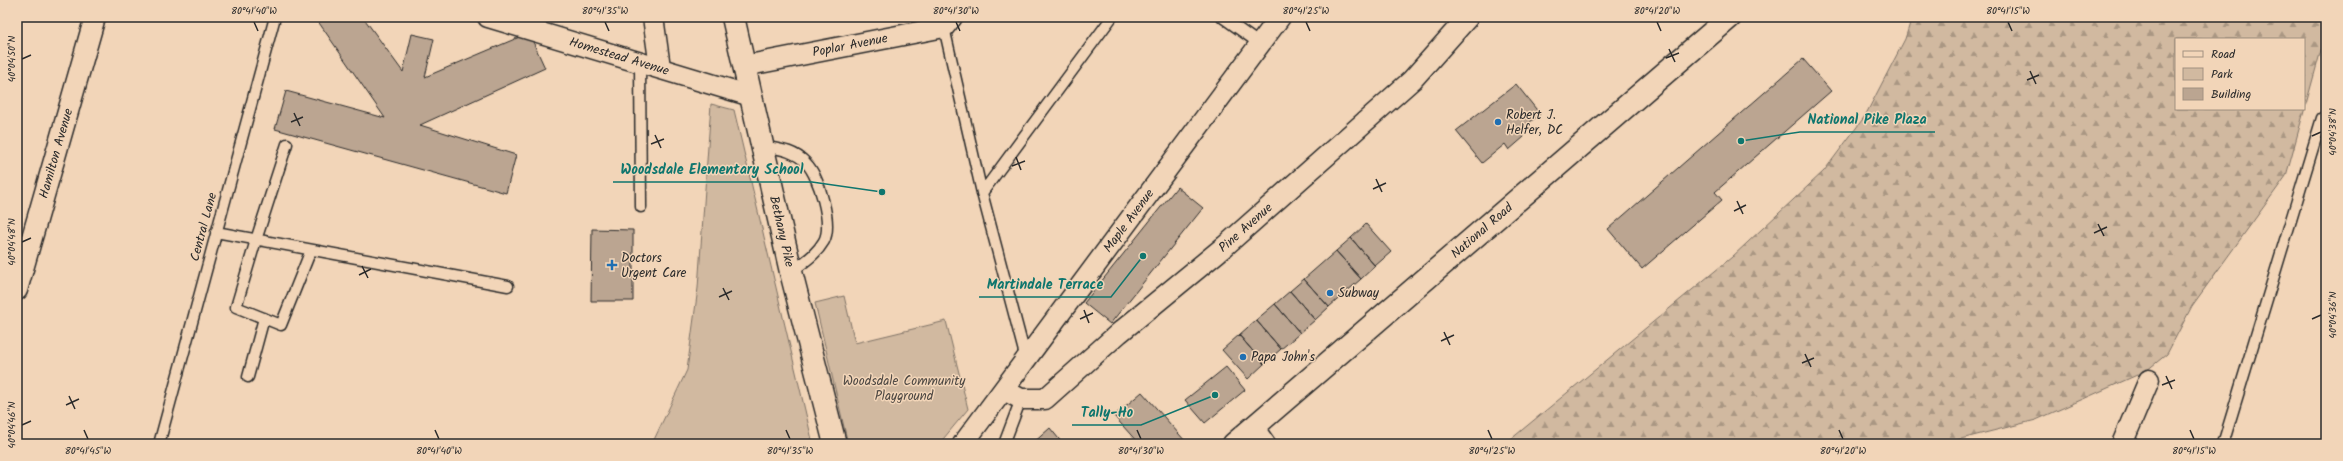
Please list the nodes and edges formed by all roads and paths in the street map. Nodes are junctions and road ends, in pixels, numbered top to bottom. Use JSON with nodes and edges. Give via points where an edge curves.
{"nodes":[{"id":1,"x":95,"y":17,"type":"edge"},
{"id":2,"x":275,"y":17,"type":"edge"},
{"id":3,"x":488,"y":17,"type":"edge"},
{"id":4,"x":653,"y":17,"type":"edge"},
{"id":5,"x":733,"y":17,"type":"edge"},
{"id":6,"x":1112,"y":17,"type":"edge"},
{"id":7,"x":1222,"y":17,"type":"edge"},
{"id":8,"x":1280,"y":17,"type":"edge"},
{"id":9,"x":1468,"y":17,"type":"edge"},
{"id":10,"x":1730,"y":17,"type":"edge"},
{"id":11,"x":946,"y":20,"type":"edge"},
{"id":12,"x":1260,"y":44,"type":"junction"},
{"id":13,"x":640,"y":62,"type":"junction"},
{"id":14,"x":744,"y":66,"type":"junction"},
{"id":15,"x":660,"y":68,"type":"junction"},
{"id":16,"x":751,"y":96,"type":"junction"},
{"id":17,"x":2326,"y":116,"type":"edge"},
{"id":18,"x":287,"y":144,"type":"dead end"},
{"id":19,"x":762,"y":146,"type":"junction"},
{"id":20,"x":982,"y":193,"type":"junction"},
{"id":21,"x":641,"y":207,"type":"dead end"},
{"id":22,"x":216,"y":232,"type":"junction"},
{"id":23,"x":256,"y":240,"type":"junction"},
{"id":24,"x":311,"y":250,"type":"junction"},
{"id":25,"x":791,"y":272,"type":"junction"},
{"id":26,"x":508,"y":286,"type":"dead end"},
{"id":27,"x":17,"y":290,"type":"edge"},
{"id":28,"x":264,"y":318,"type":"junction"},
{"id":29,"x":1026,"y":360,"type":"junction"},
{"id":30,"x":248,"y":377,"type":"dead end"},
{"id":31,"x":2149,"y":380,"type":"dead end"},
{"id":32,"x":1013,"y":394,"type":"junction"},
{"id":33,"x":1259,"y":436,"type":"edge"},
{"id":34,"x":159,"y":444,"type":"edge"},
{"id":35,"x":835,"y":444,"type":"edge"},
{"id":36,"x":963,"y":444,"type":"edge"},
{"id":37,"x":1004,"y":444,"type":"edge"},
{"id":38,"x":1234,"y":444,"type":"edge"},
{"id":39,"x":2122,"y":444,"type":"edge"},
{"id":40,"x":2223,"y":444,"type":"edge"}],
"edges":[{"from":1,"to":27,"type":"street","name":"Hamilton Avenue"},
{"from":2,"to":22,"type":"lane","name":"Central Lane"},
{"from":3,"to":13,"type":"street","name":"Homestead Avenue"},
{"from":4,"to":15,"type":"street"},
{"from":5,"to":14,"type":"main road","name":"Bethany Pike"},
{"from":6,"to":20,"type":"lane"},
{"from":7,"to":12,"type":"lane"},
{"from":8,"to":12,"type":"street","name":"Maple Avenue"},
{"from":9,"to":32,"type":"street","name":"Pine Avenue","via":[[1412,80],[1225,246],[1119,333],[1045,399]]},
{"from":10,"to":33,"type":"main road","name":"National Road"},
{"from":11,"to":14,"type":"street","name":"Poplar Avenue"},
{"from":11,"to":20,"type":"lane"},
{"from":12,"to":29,"type":"street","name":"Maple Avenue"},
{"from":13,"to":15,"type":"street","name":"Homestead Avenue"},
{"from":13,"to":21,"type":"lane"},
{"from":14,"to":16,"type":"main road","name":"Bethany Pike"},
{"from":15,"to":16,"type":"street","name":"Homestead Avenue"},
{"from":16,"to":19,"type":"main road","name":"Bethany Pike"},
{"from":17,"to":40,"type":"lane","via":[[2322,118]]},
{"from":18,"to":23,"type":"lane"},
{"from":19,"to":25,"type":"main road","name":"Bethany Pike"},
{"from":19,"to":25,"type":"lane","via":[[790,151],[806,163],[818,181],[827,218],[825,239],[816,253]]},
{"from":20,"to":29,"type":"lane"},
{"from":22,"to":23,"type":"lane"},
{"from":22,"to":34,"type":"lane","name":"Central Lane"},
{"from":23,"to":24,"type":"lane"},
{"from":23,"to":28,"type":"lane","via":[[236,307]]},
{"from":24,"to":26,"type":"lane"},
{"from":24,"to":28,"type":"lane","via":[[281,325]]},
{"from":25,"to":35,"type":"main road","name":"Bethany Pike"},
{"from":28,"to":30,"type":"lane"},
{"from":29,"to":32,"type":"street","name":"Maple Avenue"},
{"from":31,"to":39,"type":"street"},
{"from":32,"to":36,"type":"street","name":"Maple Avenue"},
{"from":32,"to":37,"type":"lane"},
{"from":33,"to":38,"type":"main road","name":"National Road"}]}
